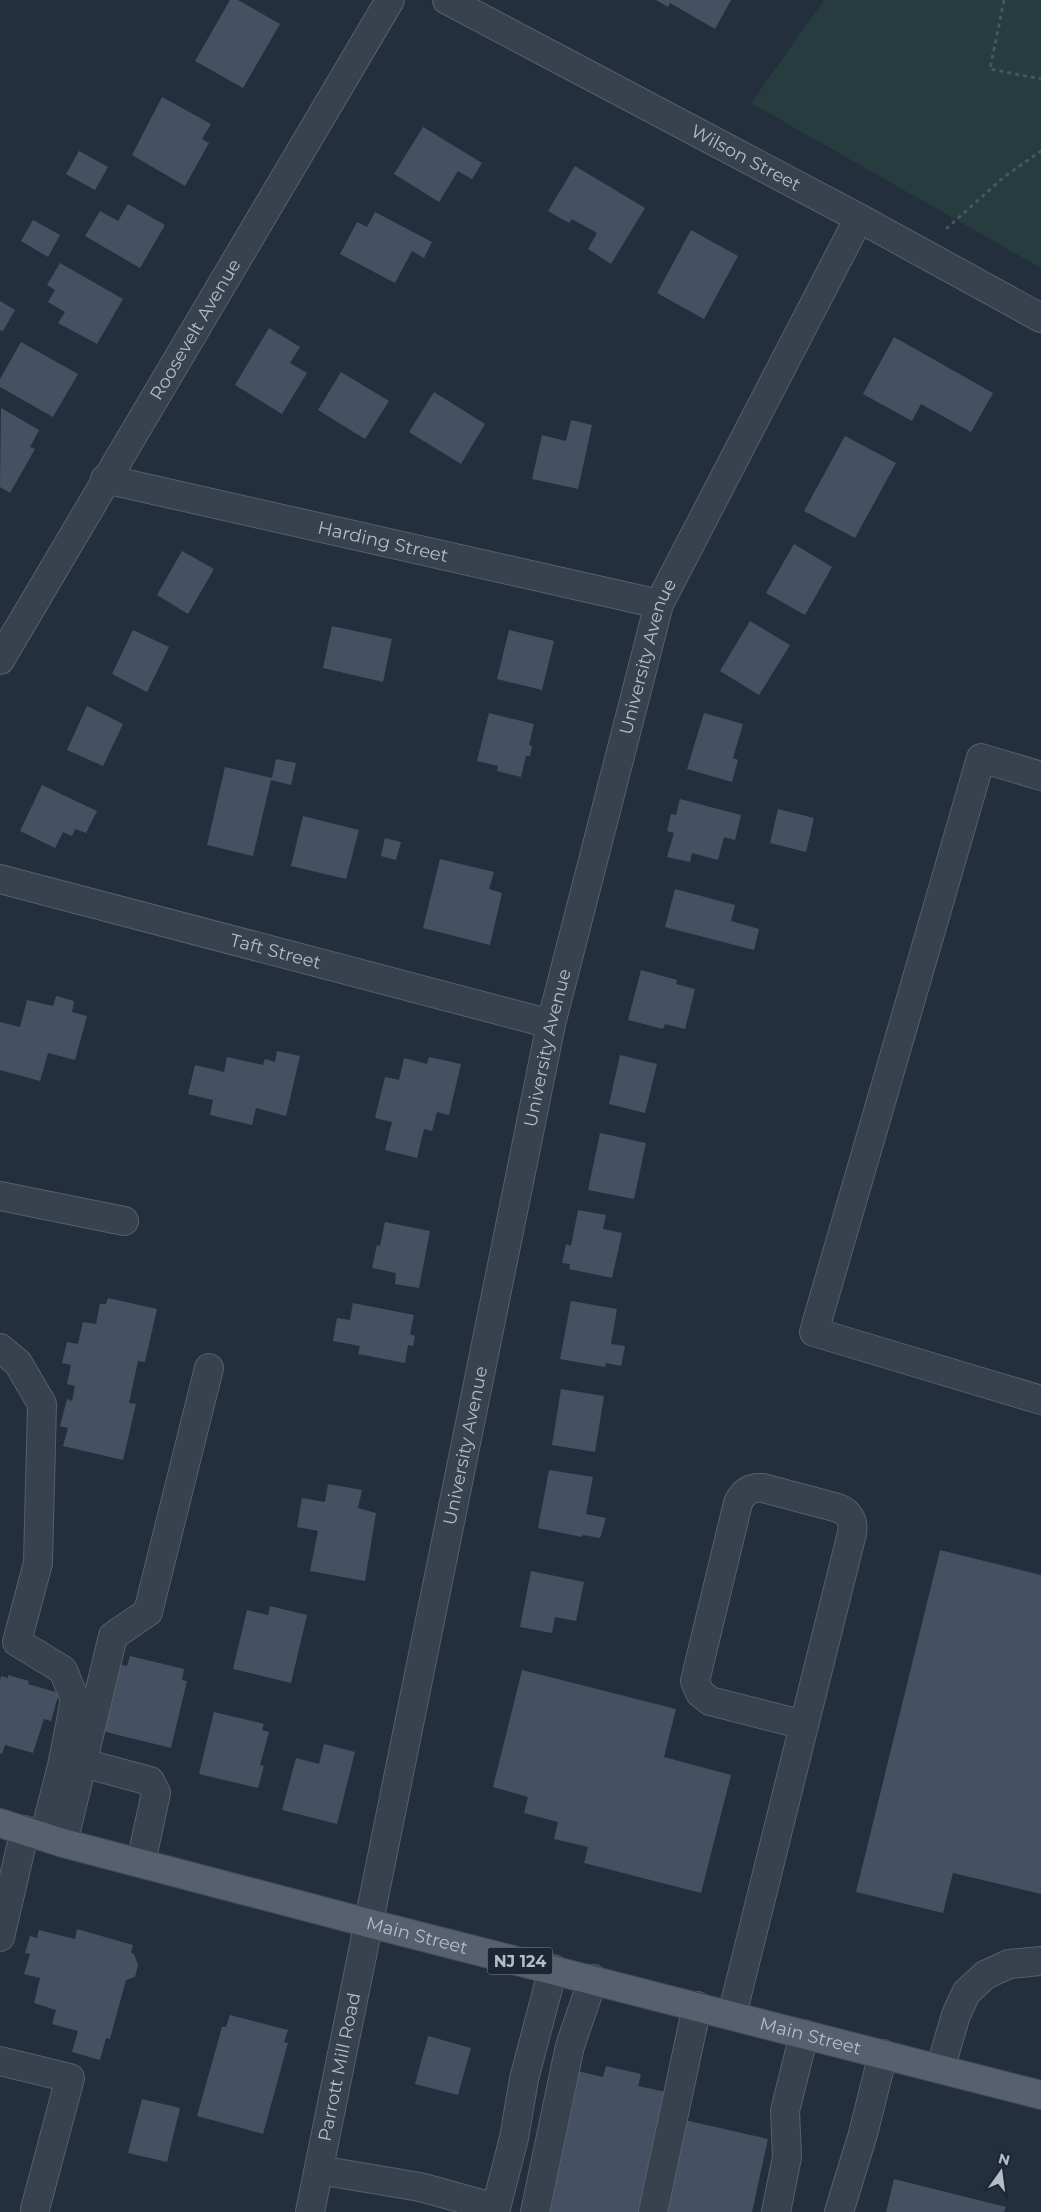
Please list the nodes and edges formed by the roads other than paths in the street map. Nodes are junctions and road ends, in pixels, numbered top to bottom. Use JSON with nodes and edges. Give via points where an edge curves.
{"nodes":[{"id":1,"x":390,"y":0,"type":"edge"},
{"id":2,"x":447,"y":0,"type":"edge"},
{"id":3,"x":859,"y":218,"type":"junction"},
{"id":4,"x":1041,"y":318,"type":"edge"},
{"id":5,"x":106,"y":479,"type":"junction"},
{"id":6,"x":660,"y":604,"type":"junction"},
{"id":7,"x":0,"y":660,"type":"edge"},
{"id":8,"x":1041,"y":776,"type":"edge"},
{"id":9,"x":0,"y":879,"type":"edge"},
{"id":10,"x":550,"y":1024,"type":"junction"},
{"id":11,"x":0,"y":1196,"type":"edge"},
{"id":12,"x":124,"y":1221,"type":"dead end"},
{"id":13,"x":0,"y":1348,"type":"edge"},
{"id":14,"x":209,"y":1368,"type":"dead end"},
{"id":15,"x":1041,"y":1400,"type":"edge"},
{"id":16,"x":804,"y":1725,"type":"junction"},
{"id":17,"x":83,"y":1763,"type":"junction"},
{"id":18,"x":33,"y":1833,"type":"edge"},
{"id":19,"x":140,"y":1862,"type":"junction"},
{"id":20,"x":368,"y":1923,"type":"junction"},
{"id":21,"x":0,"y":1937,"type":"edge"},
{"id":22,"x":1041,"y":1960,"type":"edge"},
{"id":23,"x":552,"y":1969,"type":"junction"},
{"id":24,"x":593,"y":1979,"type":"junction"},
{"id":25,"x":697,"y":2006,"type":"junction"},
{"id":26,"x":732,"y":2015,"type":"junction"},
{"id":27,"x":804,"y":2034,"type":"junction"},
{"id":28,"x":883,"y":2054,"type":"junction"},
{"id":29,"x":0,"y":2061,"type":"edge"},
{"id":30,"x":940,"y":2069,"type":"junction"},
{"id":31,"x":1041,"y":2095,"type":"edge"},
{"id":32,"x":319,"y":2170,"type":"junction"},
{"id":33,"x":35,"y":2210,"type":"dead end"},
{"id":34,"x":310,"y":2212,"type":"edge"},
{"id":35,"x":535,"y":2212,"type":"edge"},
{"id":36,"x":653,"y":2212,"type":"edge"},
{"id":37,"x":776,"y":2212,"type":"edge"},
{"id":38,"x":839,"y":2212,"type":"edge"}],
"edges":[{"from":1,"to":5,"type":"street","name":"Roosevelt Avenue"},
{"from":2,"to":3,"type":"street","name":"Wilson Street"},
{"from":3,"to":4,"type":"street","name":"Wilson Street"},
{"from":3,"to":6,"type":"street","name":"University Avenue"},
{"from":5,"to":6,"type":"street","name":"Harding Street"},
{"from":5,"to":7,"type":"street","name":"Roosevelt Avenue"},
{"from":6,"to":10,"type":"street","name":"University Avenue"},
{"from":8,"to":15,"type":"street","via":[[981,758],[814,1332]]},
{"from":9,"to":10,"type":"street","name":"Taft Street"},
{"from":10,"to":20,"type":"street","name":"University Avenue"},
{"from":11,"to":12,"type":"street"},
{"from":13,"to":18,"type":"street","via":[[18,1363],[42,1404],[38,1563],[17,1642],[63,1670],[75,1700],[62,1766]]},
{"from":14,"to":17,"type":"street","via":[[148,1612],[113,1636]]},
{"from":16,"to":16,"type":"street","via":[[710,1701],[700,1693],[695,1681],[738,1503],[744,1493],[753,1488],[838,1508],[847,1513],[853,1523]]},
{"from":16,"to":26,"type":"street"},
{"from":17,"to":18,"type":"street"},
{"from":17,"to":19,"type":"street","via":[[150,1781],[156,1793]]},
{"from":18,"to":19,"type":"main road","name":"Main Street","number":"NJ 124"},
{"from":18,"to":21,"type":"street"},
{"from":19,"to":20,"type":"main road","name":"Main Street","number":"NJ 124"},
{"from":20,"to":23,"type":"main road","name":"Main Street","number":"NJ 124"},
{"from":20,"to":32,"type":"street","name":"Parrott Mill Road"},
{"from":22,"to":30,"type":"street","via":[[1009,1964],[985,1975],[966,1993]]},
{"from":23,"to":24,"type":"main road","name":"Main Street","number":"NJ 124"},
{"from":23,"to":32,"type":"street","via":[[496,2208],[420,2187]]},
{"from":24,"to":25,"type":"main road","name":"Main Street","number":"NJ 124"},
{"from":24,"to":35,"type":"street","via":[[570,2046]]},
{"from":25,"to":26,"type":"main road","name":"Main Street","number":"NJ 124"},
{"from":25,"to":36,"type":"street"},
{"from":26,"to":27,"type":"main road","name":"Main Street","number":"NJ 124"},
{"from":27,"to":28,"type":"main road","name":"Main Street","number":"NJ 124"},
{"from":27,"to":37,"type":"street","via":[[785,2111],[787,2158]]},
{"from":28,"to":30,"type":"main road","name":"Main Street","number":"NJ 124"},
{"from":28,"to":38,"type":"street"},
{"from":29,"to":33,"type":"street","via":[[70,2078]]},
{"from":30,"to":31,"type":"main road","name":"Main Street","number":"NJ 124"},
{"from":32,"to":34,"type":"street","name":"Parrott Mill Road"}]}
